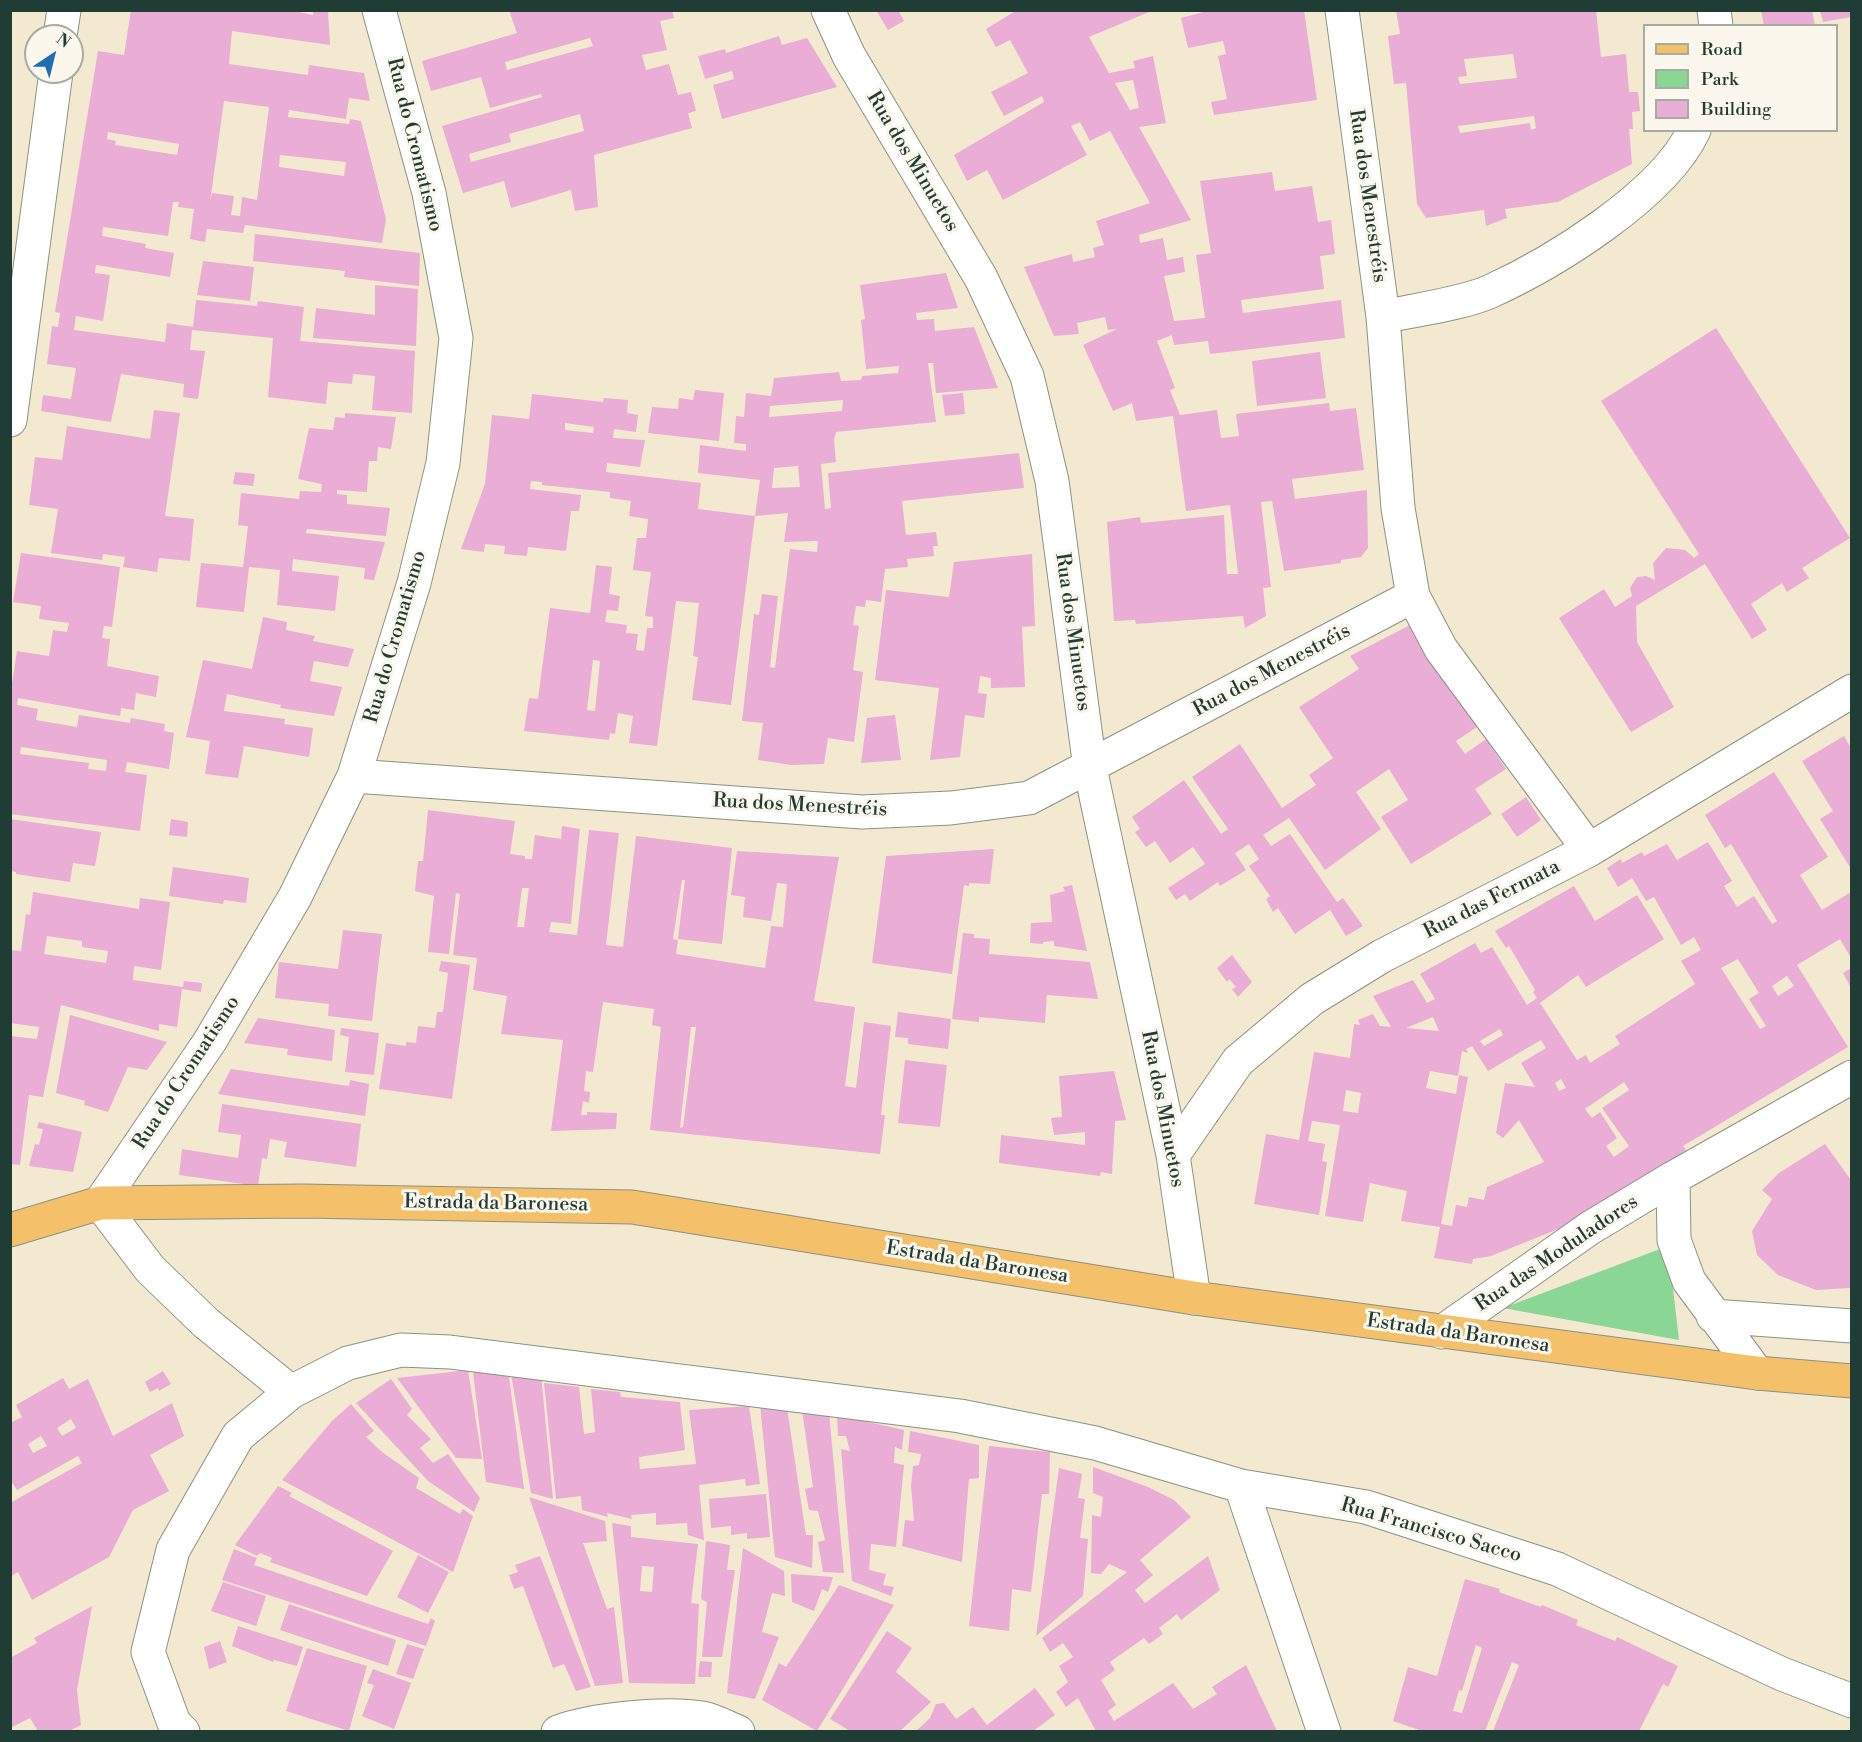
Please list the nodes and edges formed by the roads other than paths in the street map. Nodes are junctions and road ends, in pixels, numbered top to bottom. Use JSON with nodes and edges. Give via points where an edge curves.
{"nodes":[{"id":1,"x":379,"y":10,"type":"edge"},
{"id":2,"x":828,"y":10,"type":"edge"},
{"id":3,"x":1342,"y":10,"type":"edge"},
{"id":4,"x":54,"y":84,"type":"edge"},
{"id":5,"x":1693,"y":132,"type":"edge"},
{"id":6,"x":1383,"y":317,"type":"junction"},
{"id":7,"x":10,"y":420,"type":"edge"},
{"id":8,"x":1413,"y":597,"type":"junction"},
{"id":9,"x":1851,"y":691,"type":"edge"},
{"id":10,"x":1090,"y":768,"type":"junction"},
{"id":11,"x":354,"y":776,"type":"junction"},
{"id":12,"x":1589,"y":850,"type":"junction"},
{"id":13,"x":1851,"y":1077,"type":"edge"},
{"id":14,"x":1173,"y":1155,"type":"junction"},
{"id":15,"x":1673,"y":1178,"type":"junction"},
{"id":16,"x":99,"y":1203,"type":"junction"},
{"id":17,"x":10,"y":1230,"type":"edge"},
{"id":18,"x":1194,"y":1298,"type":"junction"},
{"id":19,"x":1713,"y":1316,"type":"junction"},
{"id":20,"x":1851,"y":1326,"type":"edge"},
{"id":21,"x":1442,"y":1332,"type":"junction"},
{"id":22,"x":1757,"y":1373,"type":"junction"},
{"id":23,"x":1851,"y":1381,"type":"edge"},
{"id":24,"x":291,"y":1392,"type":"junction"},
{"id":25,"x":1242,"y":1486,"type":"junction"},
{"id":26,"x":1851,"y":1701,"type":"edge"},
{"id":27,"x":183,"y":1731,"type":"edge"},
{"id":28,"x":558,"y":1731,"type":"edge"},
{"id":29,"x":738,"y":1731,"type":"edge"},
{"id":30,"x":1324,"y":1731,"type":"edge"}],
"edges":[{"from":1,"to":11,"type":"street","name":"Rua do Cromatismo","via":[[429,193],[456,338],[444,463],[414,583]]},
{"from":2,"to":10,"type":"street","name":"Rua dos Minuetos","via":[[849,56],[981,278],[1027,376],[1052,481]]},
{"from":3,"to":6,"type":"street","name":"Rua dos Menestréis"},
{"from":4,"to":7,"type":"street"},
{"from":5,"to":6,"type":"street","via":[[1651,188],[1564,250],[1487,292]]},
{"from":6,"to":8,"type":"street","name":"Rua dos Menestréis","via":[[1398,508]]},
{"from":8,"to":10,"type":"street","name":"Rua dos Menestréis"},
{"from":8,"to":12,"type":"street","name":"Rua dos Menestréis","via":[[1441,649]]},
{"from":9,"to":12,"type":"street","name":"Rua das Fermata"},
{"from":10,"to":11,"type":"street","name":"Rua dos Menestréis","via":[[1029,798],[951,808],[862,812]]},
{"from":10,"to":14,"type":"street","name":"Rua dos Minuetos"},
{"from":11,"to":16,"type":"street","name":"Rua do Cromatismo","via":[[295,897],[210,1041]]},
{"from":12,"to":14,"type":"street","name":"Rua das Fermata","via":[[1382,956],[1312,999],[1238,1061]]},
{"from":13,"to":15,"type":"street","name":"Rua das Moduladores"},
{"from":14,"to":18,"type":"street","name":"Rua dos Minuetos"},
{"from":15,"to":19,"type":"street","via":[[1674,1240],[1689,1281]]},
{"from":15,"to":21,"type":"street","name":"Rua das Moduladores","via":[[1590,1228]]},
{"from":16,"to":17,"type":"main road","name":"Estrada da Baronesa"},
{"from":16,"to":18,"type":"main road","name":"Estrada da Baronesa","via":[[302,1201],[632,1208]]},
{"from":16,"to":24,"type":"street","via":[[150,1269],[206,1323]]},
{"from":18,"to":21,"type":"main road","name":"Estrada da Baronesa"},
{"from":19,"to":20,"type":"street"},
{"from":19,"to":22,"type":"street"},
{"from":21,"to":22,"type":"main road","name":"Estrada da Baronesa"},
{"from":22,"to":23,"type":"main road","name":"Estrada da Baronesa"},
{"from":24,"to":25,"type":"street","via":[[348,1363],[401,1350],[450,1352],[960,1416],[1095,1443]]},
{"from":24,"to":27,"type":"street","via":[[238,1436],[173,1550],[148,1653],[174,1723]]},
{"from":25,"to":26,"type":"street","name":"Rua Francisco Sacco","via":[[1366,1507],[1557,1569],[1782,1674]]},
{"from":25,"to":30,"type":"street"},
{"from":28,"to":29,"type":"street","via":[[637,1717],[702,1718]]}]}
